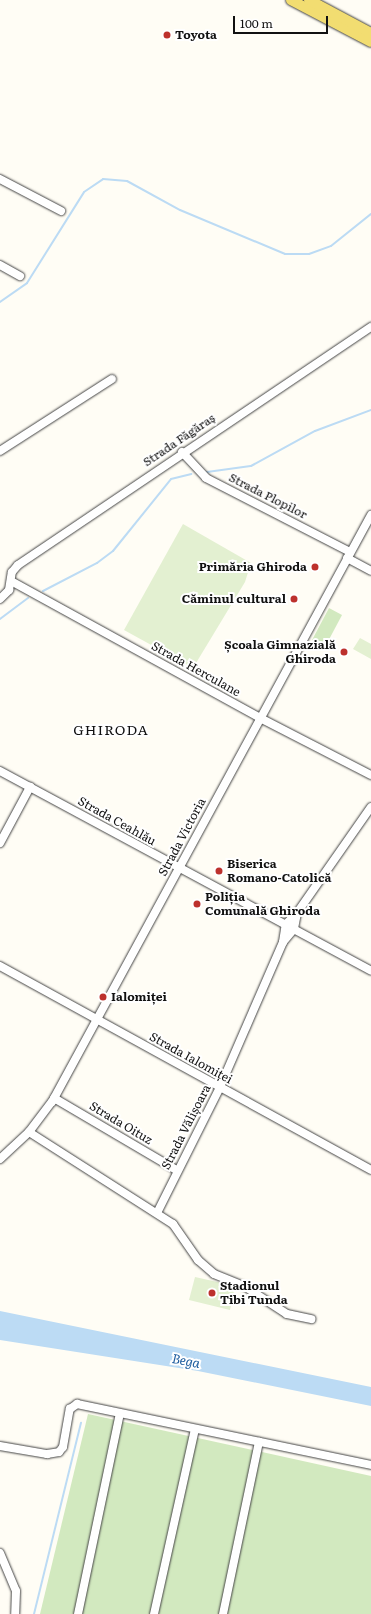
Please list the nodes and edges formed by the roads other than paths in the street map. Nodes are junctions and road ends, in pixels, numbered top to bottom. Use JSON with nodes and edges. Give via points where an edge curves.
{"nodes":[{"id":1,"x":291,"y":0,"type":"edge"},
{"id":2,"x":309,"y":0,"type":"edge"},
{"id":3,"x":371,"y":33,"type":"edge"},
{"id":4,"x":371,"y":42,"type":"edge"},
{"id":5,"x":0,"y":179,"type":"edge"},
{"id":6,"x":61,"y":211,"type":"dead end"},
{"id":7,"x":0,"y":265,"type":"edge"},
{"id":8,"x":20,"y":276,"type":"dead end"},
{"id":9,"x":371,"y":327,"type":"edge"},
{"id":10,"x":112,"y":379,"type":"dead end"},
{"id":11,"x":0,"y":451,"type":"edge"},
{"id":12,"x":182,"y":452,"type":"junction"},
{"id":13,"x":371,"y":515,"type":"edge"},
{"id":14,"x":349,"y":555,"type":"junction"},
{"id":15,"x":371,"y":571,"type":"edge"},
{"id":16,"x":11,"y":581,"type":"junction"},
{"id":17,"x":0,"y":599,"type":"edge"},
{"id":18,"x":260,"y":718,"type":"junction"},
{"id":19,"x":0,"y":771,"type":"edge"},
{"id":20,"x":371,"y":775,"type":"edge"},
{"id":21,"x":30,"y":787,"type":"junction"},
{"id":22,"x":371,"y":807,"type":"edge"},
{"id":23,"x":0,"y":843,"type":"edge"},
{"id":24,"x":179,"y":868,"type":"junction"},
{"id":25,"x":290,"y":926,"type":"junction"},
{"id":26,"x":0,"y":966,"type":"edge"},
{"id":27,"x":371,"y":971,"type":"edge"},
{"id":28,"x":97,"y":1020,"type":"junction"},
{"id":29,"x":220,"y":1087,"type":"junction"},
{"id":30,"x":54,"y":1098,"type":"junction"},
{"id":31,"x":29,"y":1132,"type":"junction"},
{"id":32,"x":0,"y":1159,"type":"edge"},
{"id":33,"x":176,"y":1170,"type":"junction"},
{"id":34,"x":371,"y":1170,"type":"edge"},
{"id":35,"x":157,"y":1213,"type":"junction"},
{"id":36,"x":311,"y":1319,"type":"dead end"},
{"id":37,"x":120,"y":1413,"type":"junction"},
{"id":38,"x":194,"y":1429,"type":"junction"},
{"id":39,"x":259,"y":1442,"type":"junction"},
{"id":40,"x":0,"y":1446,"type":"edge"},
{"id":41,"x":371,"y":1465,"type":"edge"},
{"id":42,"x":0,"y":1553,"type":"edge"},
{"id":43,"x":16,"y":1614,"type":"edge"},
{"id":44,"x":78,"y":1614,"type":"edge"},
{"id":45,"x":154,"y":1614,"type":"edge"},
{"id":46,"x":223,"y":1614,"type":"edge"}],
"edges":[{"from":1,"to":4,"type":"main road"},
{"from":2,"to":3,"type":"main road"},
{"from":5,"to":6,"type":"street"},
{"from":7,"to":8,"type":"street"},
{"from":9,"to":12,"type":"street","name":"Strada Făgăraș"},
{"from":10,"to":11,"type":"street"},
{"from":12,"to":14,"type":"street","name":"Strada Plopilor","via":[[206,478]]},
{"from":12,"to":16,"type":"street","name":"Strada Făgăraș","via":[[18,565]]},
{"from":13,"to":14,"type":"street","name":"Strada Victoria"},
{"from":14,"to":15,"type":"street","name":"Strada Plopilor"},
{"from":14,"to":18,"type":"street","name":"Strada Victoria"},
{"from":16,"to":17,"type":"street","name":"Strada Făgăraș","via":[[9,590]]},
{"from":16,"to":18,"type":"street","name":"Strada Herculane"},
{"from":18,"to":20,"type":"street","name":"Strada Herculane"},
{"from":18,"to":24,"type":"street","name":"Strada Victoria"},
{"from":19,"to":21,"type":"street","name":"Strada Ceahlău"},
{"from":21,"to":23,"type":"street"},
{"from":21,"to":24,"type":"street","name":"Strada Ceahlău"},
{"from":22,"to":25,"type":"street"},
{"from":24,"to":25,"type":"street","name":"Strada Ceahlău"},
{"from":24,"to":28,"type":"street","name":"Strada Victoria"},
{"from":25,"to":27,"type":"street","name":"Strada Ceahlău"},
{"from":25,"to":29,"type":"street","name":"Strada Vălișoara"},
{"from":26,"to":28,"type":"street","name":"Strada Ialomiței"},
{"from":28,"to":29,"type":"street","name":"Strada Ialomiței"},
{"from":28,"to":30,"type":"street","name":"Strada Victoria"},
{"from":29,"to":33,"type":"street","name":"Strada Vălișoara"},
{"from":29,"to":34,"type":"street","name":"Strada Ialomiței"},
{"from":30,"to":31,"type":"street","name":"Strada Victoria"},
{"from":30,"to":33,"type":"street","name":"Strada Oituz"},
{"from":31,"to":32,"type":"street","name":"Strada Victoria"},
{"from":31,"to":35,"type":"street"},
{"from":33,"to":35,"type":"street","name":"Strada Vălișoara"},
{"from":35,"to":36,"type":"street","via":[[180,1231],[207,1269],[244,1286],[287,1314]]},
{"from":37,"to":38,"type":"street"},
{"from":37,"to":40,"type":"street","via":[[73,1405],[63,1447],[56,1454]]},
{"from":37,"to":44,"type":"street"},
{"from":38,"to":39,"type":"street"},
{"from":38,"to":45,"type":"street"},
{"from":39,"to":41,"type":"street"},
{"from":39,"to":46,"type":"street"},
{"from":42,"to":43,"type":"street","via":[[16,1591]]}]}
